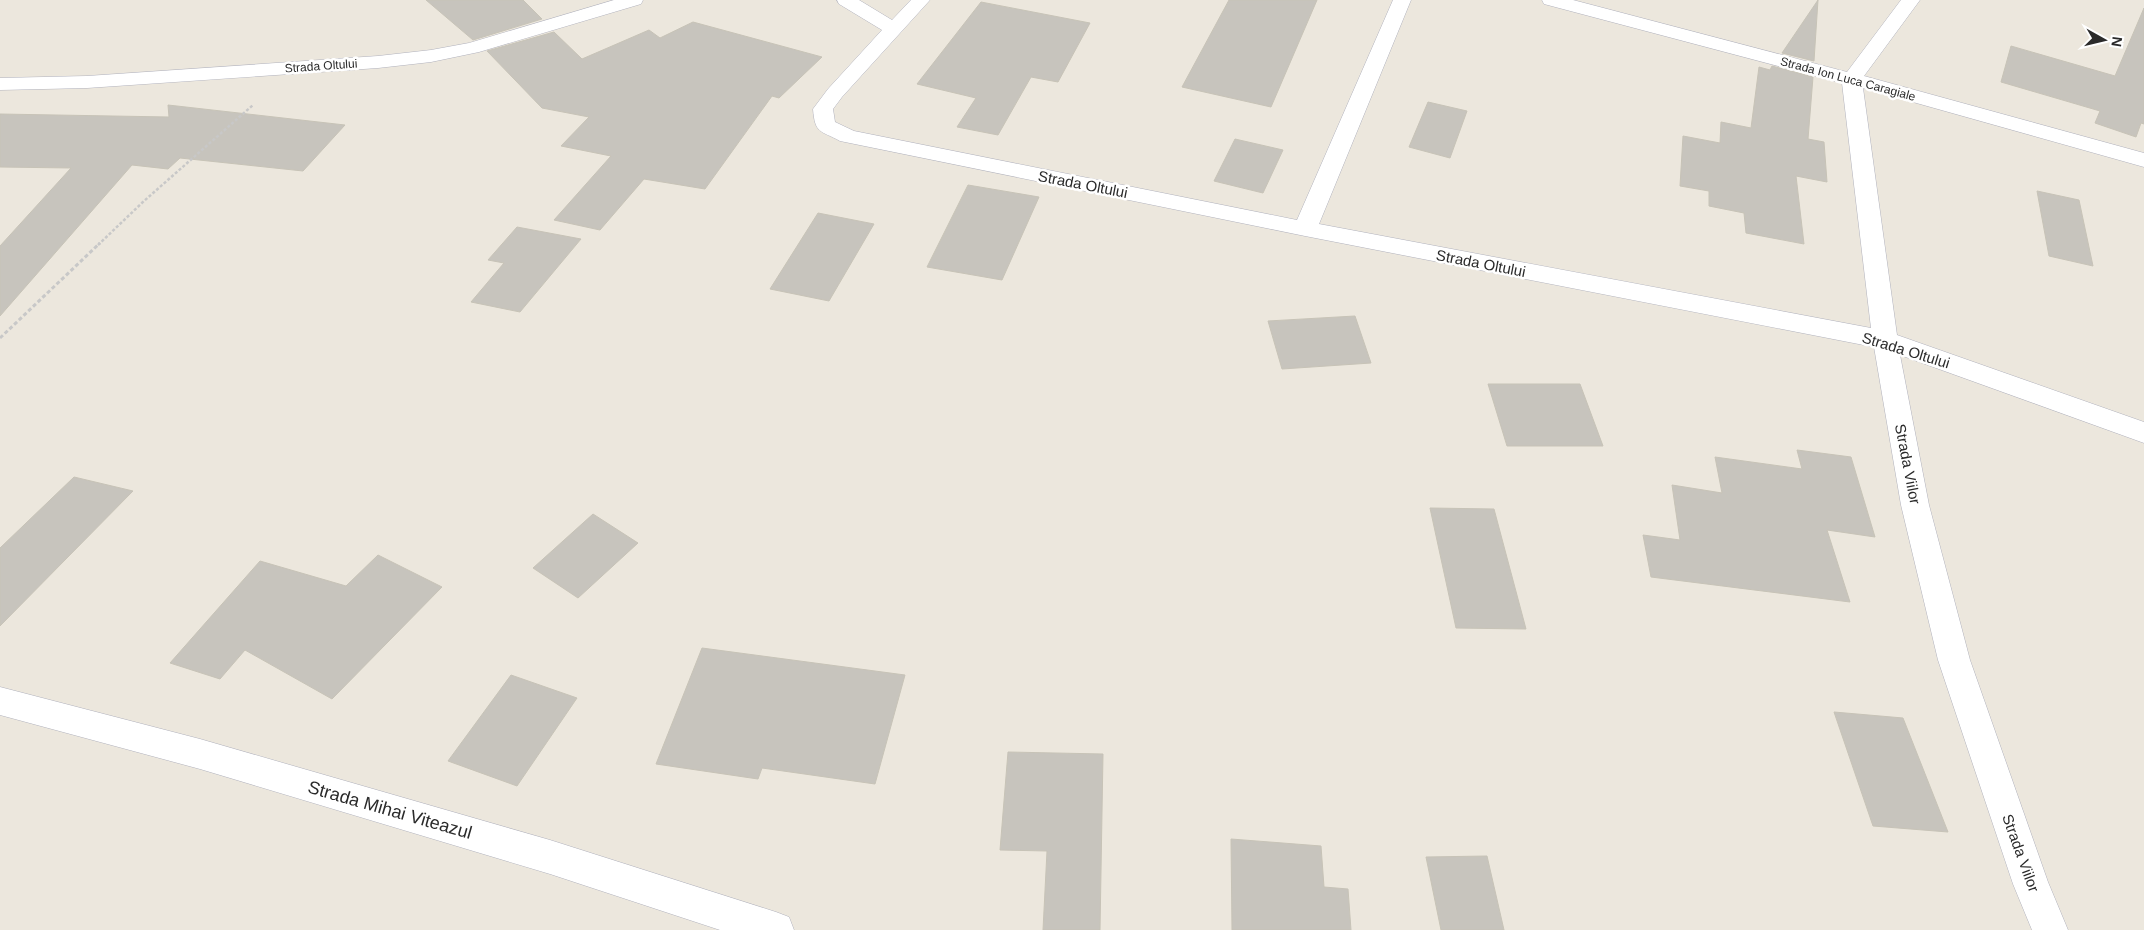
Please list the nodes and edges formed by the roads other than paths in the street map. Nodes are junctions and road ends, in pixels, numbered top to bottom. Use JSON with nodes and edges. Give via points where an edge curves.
{"nodes":[{"id":1,"x":634,"y":0,"type":"edge"},
{"id":2,"x":846,"y":0,"type":"edge"},
{"id":3,"x":921,"y":0,"type":"edge"},
{"id":4,"x":1402,"y":0,"type":"edge"},
{"id":5,"x":1551,"y":0,"type":"edge"},
{"id":6,"x":1910,"y":0,"type":"edge"},
{"id":7,"x":894,"y":29,"type":"junction"},
{"id":8,"x":1852,"y":79,"type":"junction"},
{"id":9,"x":0,"y":84,"type":"edge"},
{"id":10,"x":2144,"y":160,"type":"edge"},
{"id":11,"x":1305,"y":229,"type":"junction"},
{"id":12,"x":1885,"y":340,"type":"junction"},
{"id":13,"x":2144,"y":433,"type":"edge"},
{"id":14,"x":0,"y":701,"type":"edge"},
{"id":15,"x":776,"y":930,"type":"edge"},
{"id":16,"x":2050,"y":930,"type":"edge"}],
"edges":[{"from":1,"to":9,"type":"street","name":"Strada Oltului","via":[[440,55],[87,82]]},
{"from":2,"to":7,"type":"street"},
{"from":3,"to":7,"type":"street"},
{"from":4,"to":11,"type":"street"},
{"from":5,"to":8,"type":"street","name":"Strada Ion Luca Caragiale"},
{"from":6,"to":8,"type":"street"},
{"from":7,"to":11,"type":"street","name":"Strada Oltului","via":[[823,109],[825,125],[848,136]]},
{"from":8,"to":10,"type":"street","name":"Strada Ion Luca Caragiale"},
{"from":8,"to":12,"type":"street","name":"Strada Viilor"},
{"from":11,"to":12,"type":"street","name":"Strada Oltului"},
{"from":12,"to":13,"type":"street","name":"Strada Oltului"},
{"from":12,"to":16,"type":"street","name":"Strada Viilor","via":[[1915,504],[1954,660]]},
{"from":14,"to":15,"type":"street","name":"Strada Mihai Viteazul","via":[[200,754],[550,857]]}]}
